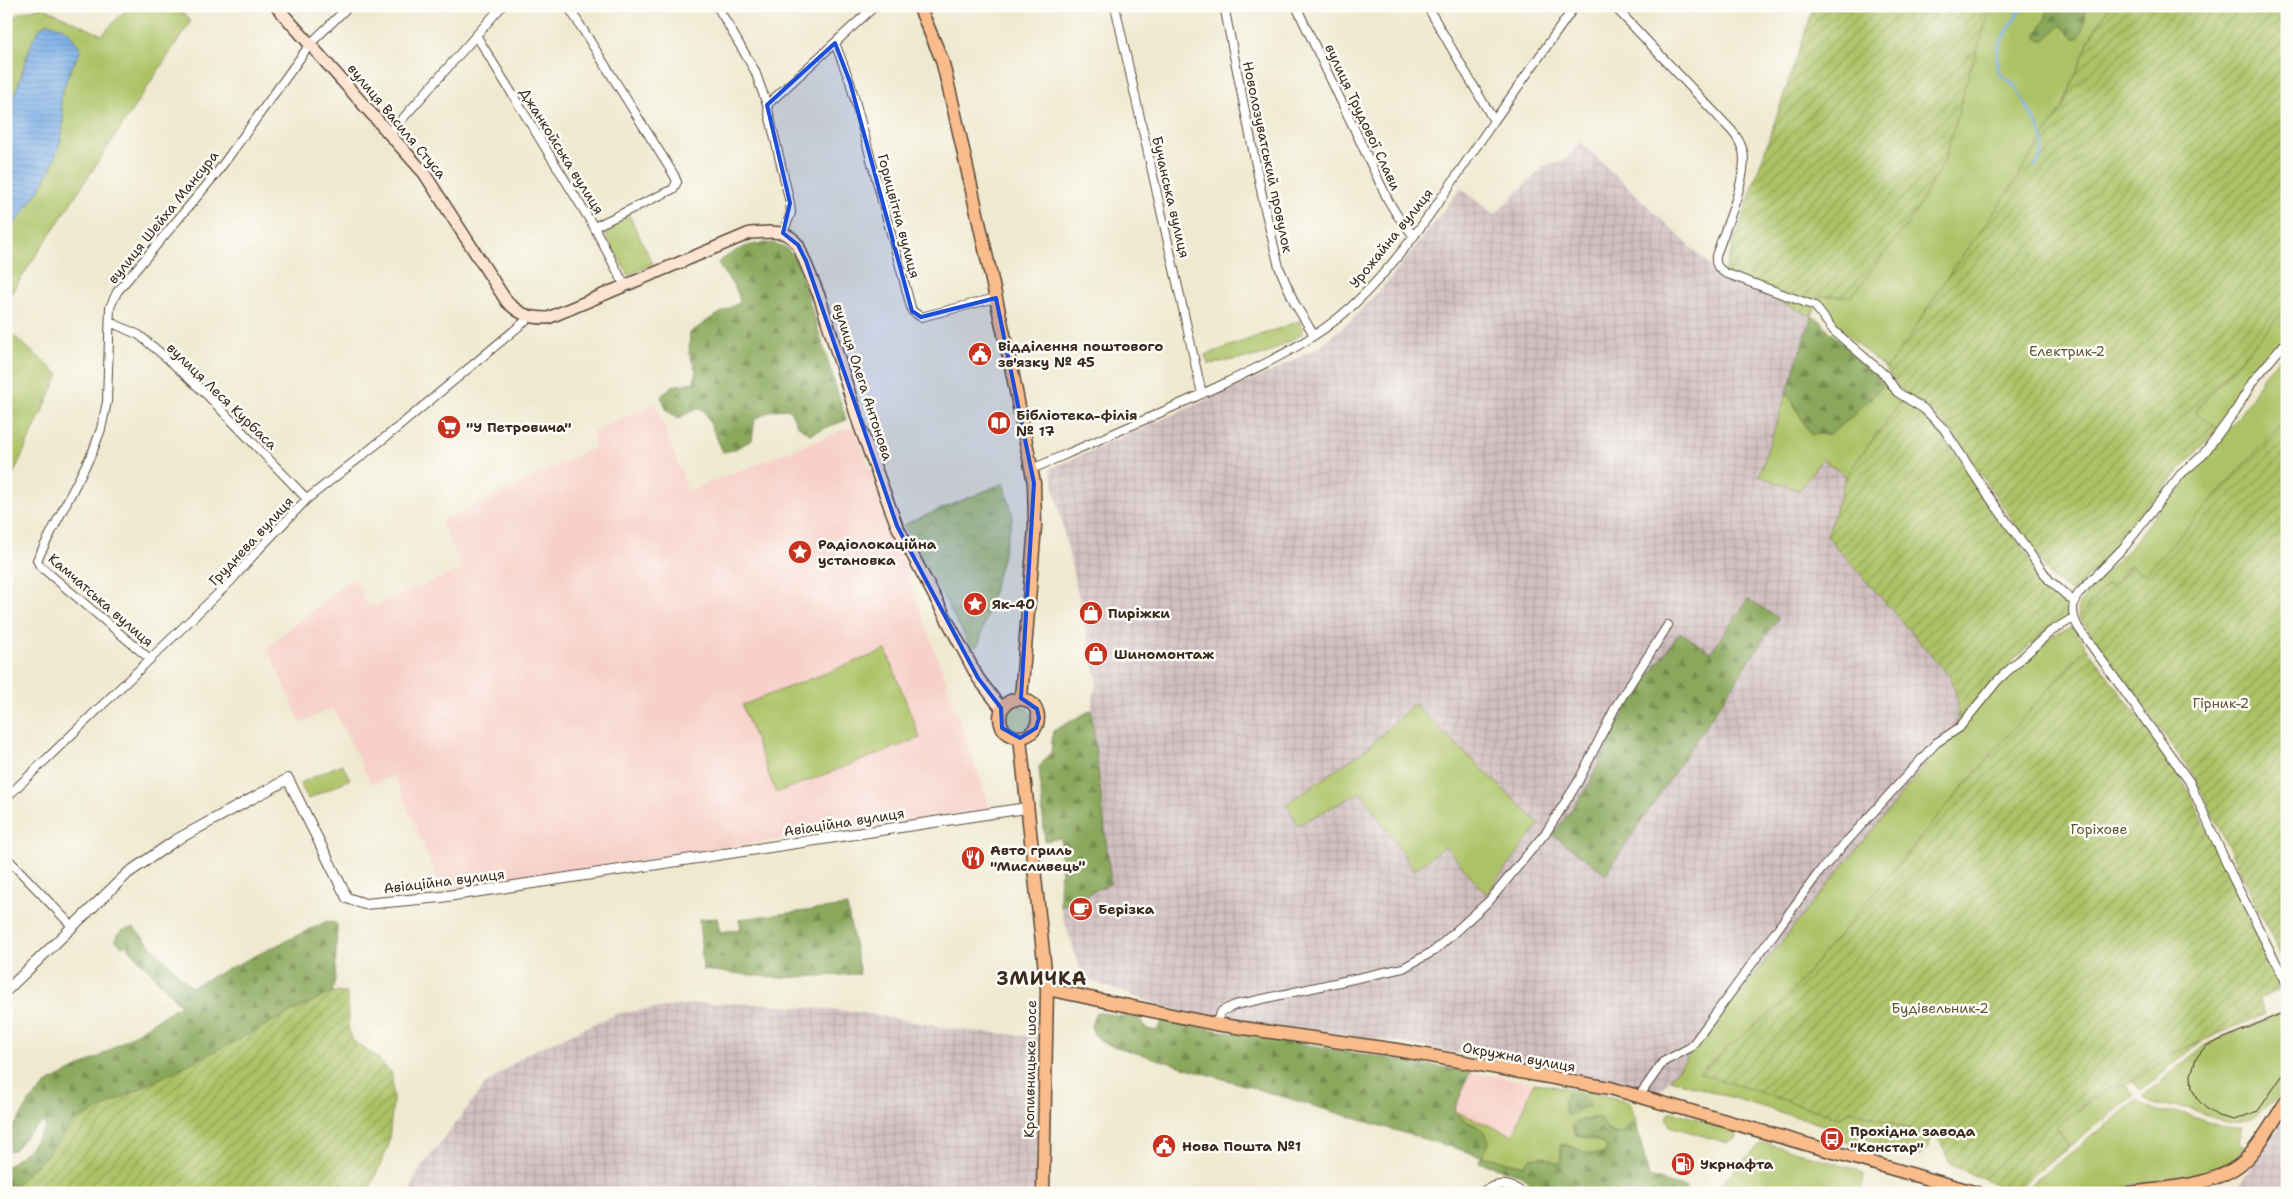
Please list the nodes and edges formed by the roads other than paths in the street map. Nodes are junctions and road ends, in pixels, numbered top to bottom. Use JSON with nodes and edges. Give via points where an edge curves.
{"nodes":[{"id":1,"x":276,"y":6,"type":"edge"},
{"id":2,"x":349,"y":6,"type":"edge"},
{"id":3,"x":502,"y":6,"type":"edge"},
{"id":4,"x":568,"y":6,"type":"edge"},
{"id":5,"x":717,"y":6,"type":"edge"},
{"id":6,"x":875,"y":6,"type":"edge"},
{"id":7,"x":919,"y":6,"type":"edge"},
{"id":8,"x":1115,"y":6,"type":"edge"},
{"id":9,"x":1224,"y":6,"type":"edge"},
{"id":10,"x":1296,"y":6,"type":"edge"},
{"id":11,"x":1427,"y":6,"type":"edge"},
{"id":12,"x":1575,"y":6,"type":"edge"},
{"id":13,"x":1614,"y":6,"type":"edge"},
{"id":14,"x":476,"y":35,"type":"junction"},
{"id":15,"x":311,"y":43,"type":"junction"},
{"id":16,"x":835,"y":43,"type":"junction"},
{"id":17,"x":767,"y":105,"type":"junction"},
{"id":18,"x":1494,"y":121,"type":"junction"},
{"id":19,"x":390,"y":133,"type":"junction"},
{"id":20,"x":594,"y":227,"type":"junction"},
{"id":21,"x":782,"y":233,"type":"junction"},
{"id":22,"x":1413,"y":235,"type":"junction"},
{"id":23,"x":625,"y":286,"type":"junction"},
{"id":24,"x":996,"y":298,"type":"junction"},
{"id":25,"x":529,"y":318,"type":"junction"},
{"id":26,"x":110,"y":322,"type":"junction"},
{"id":27,"x":1314,"y":335,"type":"junction"},
{"id":28,"x":2287,"y":341,"type":"edge"},
{"id":29,"x":1202,"y":394,"type":"junction"},
{"id":30,"x":1032,"y":470,"type":"junction"},
{"id":31,"x":307,"y":499,"type":"junction"},
{"id":32,"x":37,"y":558,"type":"joint"},
{"id":33,"x":2074,"y":602,"type":"junction"},
{"id":34,"x":2073,"y":618,"type":"junction"},
{"id":35,"x":1668,"y":625,"type":"dead end"},
{"id":36,"x":150,"y":659,"type":"junction"},
{"id":37,"x":1021,"y":698,"type":"junction"},
{"id":38,"x":1001,"y":708,"type":"junction"},
{"id":39,"x":1020,"y":738,"type":"junction"},
{"id":40,"x":6,"y":798,"type":"edge"},
{"id":41,"x":1026,"y":808,"type":"junction"},
{"id":42,"x":6,"y":857,"type":"edge"},
{"id":43,"x":72,"y":926,"type":"junction"},
{"id":44,"x":2287,"y":984,"type":"edge"},
{"id":45,"x":1047,"y":989,"type":"junction"},
{"id":46,"x":6,"y":991,"type":"edge"},
{"id":47,"x":1215,"y":1024,"type":"junction"},
{"id":48,"x":1639,"y":1096,"type":"junction"},
{"id":49,"x":2287,"y":1100,"type":"edge"},
{"id":50,"x":1043,"y":1193,"type":"edge"},
{"id":51,"x":1480,"y":1193,"type":"edge"},
{"id":52,"x":1522,"y":1193,"type":"edge"},
{"id":53,"x":1977,"y":1193,"type":"edge"},
{"id":54,"x":2129,"y":1193,"type":"edge"}],
"edges":[{"from":1,"to":15,"type":"main road","name":"вулиця Василя Стуса"},
{"from":2,"to":15,"type":"street","name":"вулиця Шейха Мансура"},
{"from":3,"to":14,"type":"street"},
{"from":4,"to":20,"type":"street","name":"Джанкойська вулиця","via":[[677,182],[673,189]]},
{"from":5,"to":17,"type":"street","via":[[752,64]]},
{"from":6,"to":16,"type":"street"},
{"from":7,"to":24,"type":"main road","via":[[944,68]]},
{"from":8,"to":29,"type":"street","name":"Бучанська вулиця"},
{"from":9,"to":27,"type":"street","name":"Новолозуватський провулок","via":[[1279,267],[1295,304]]},
{"from":10,"to":22,"type":"street","name":"вулиця Трудової Слави","via":[[1388,200]]},
{"from":11,"to":18,"type":"street"},
{"from":12,"to":18,"type":"street","name":"Урожайна вулиця"},
{"from":13,"to":33,"type":"street","via":[[1732,131],[1743,151],[1743,170],[1716,256],[1719,269],[1815,306],[1834,331],[1885,375],[1897,392],[1924,409],[1944,429],[2049,580]]},
{"from":14,"to":19,"type":"street"},
{"from":14,"to":20,"type":"street","name":"Джанкойська вулиця"},
{"from":15,"to":19,"type":"main road","name":"вулиця Василя Стуса"},
{"from":15,"to":26,"type":"street","name":"вулиця Шейха Мансура","via":[[222,166],[117,292],[110,307]]},
{"from":16,"to":17,"type":"street"},
{"from":16,"to":24,"type":"street","name":"Горицвітна вулиця","via":[[850,82],[912,311],[921,317]]},
{"from":17,"to":21,"type":"street","via":[[790,203],[791,213]]},
{"from":18,"to":22,"type":"street","name":"Урожайна вулиця"},
{"from":19,"to":25,"type":"main road","name":"вулиця Василя Стуса","via":[[435,189],[508,302]]},
{"from":20,"to":23,"type":"street"},
{"from":21,"to":23,"type":"main road","via":[[750,233]]},
{"from":21,"to":38,"type":"main road","name":"вулиця Олега Антонова","via":[[792,238],[806,261],[859,424],[897,526],[978,678]]},
{"from":22,"to":27,"type":"street","name":"Урожайна вулиця","via":[[1351,306]]},
{"from":23,"to":25,"type":"main road","via":[[548,318]]},
{"from":24,"to":30,"type":"main road"},
{"from":25,"to":31,"type":"street","name":"Груднева вулиця"},
{"from":26,"to":31,"type":"street","name":"вулиця Леся Курбаса","via":[[139,335],[176,366]]},
{"from":26,"to":32,"type":"street","name":"вулиця Шейха Мансура","via":[[107,402],[101,429],[93,451]]},
{"from":27,"to":29,"type":"street","name":"Урожайна вулиця","via":[[1276,359]]},
{"from":28,"to":33,"type":"street","via":[[2253,380],[2236,410],[2202,456],[2181,474],[2125,546],[2083,588]]},
{"from":29,"to":30,"type":"street","name":"Урожайна вулиця"},
{"from":30,"to":37,"type":"main road","via":[[1035,526]]},
{"from":31,"to":36,"type":"street","name":"Груднева вулиця","via":[[229,583]]},
{"from":32,"to":36,"type":"street","name":"Камчатська вулиця","via":[[40,566]]},
{"from":33,"to":34,"type":"street"},
{"from":34,"to":44,"type":"street","via":[[2189,781]]},
{"from":34,"to":48,"type":"street","via":[[2050,632],[1998,680],[1959,728],[1936,743],[1826,864],[1691,1047],[1663,1062]]},
{"from":35,"to":47,"type":"street","via":[[1616,706],[1578,782],[1547,831],[1490,900],[1434,950],[1403,968],[1235,1005],[1222,1010]]},
{"from":36,"to":40,"type":"street","name":"Груднева вулиця"},
{"from":37,"to":38,"type":"main road","via":[[1010,700]]},
{"from":37,"to":39,"type":"main road","via":[[1037,709],[1039,718],[1030,735]]},
{"from":38,"to":39,"type":"main road","via":[[1002,728]]},
{"from":39,"to":41,"type":"main road","name":"Кропивницьке шосе"},
{"from":41,"to":43,"type":"street","name":"Авіаційна вулиця","via":[[461,894],[365,904],[347,898],[288,780],[176,840],[128,873]]},
{"from":41,"to":45,"type":"main road","name":"Кропивницьке шосе"},
{"from":42,"to":43,"type":"street"},
{"from":43,"to":46,"type":"street","name":"Авіаційна вулиця"},
{"from":45,"to":47,"type":"main road","name":"Окружна вулиця"},
{"from":45,"to":50,"type":"main road","name":"Кропивницьке шосе"},
{"from":47,"to":48,"type":"main road","name":"Окружна вулиця","via":[[1407,1052]]},
{"from":48,"to":53,"type":"main road","name":"Окружна вулиця"},
{"from":49,"to":54,"type":"main road","via":[[2253,1152],[2234,1168],[2201,1182]]},
{"from":51,"to":52,"type":"street","via":[[1492,1185],[1513,1185]]}]}
